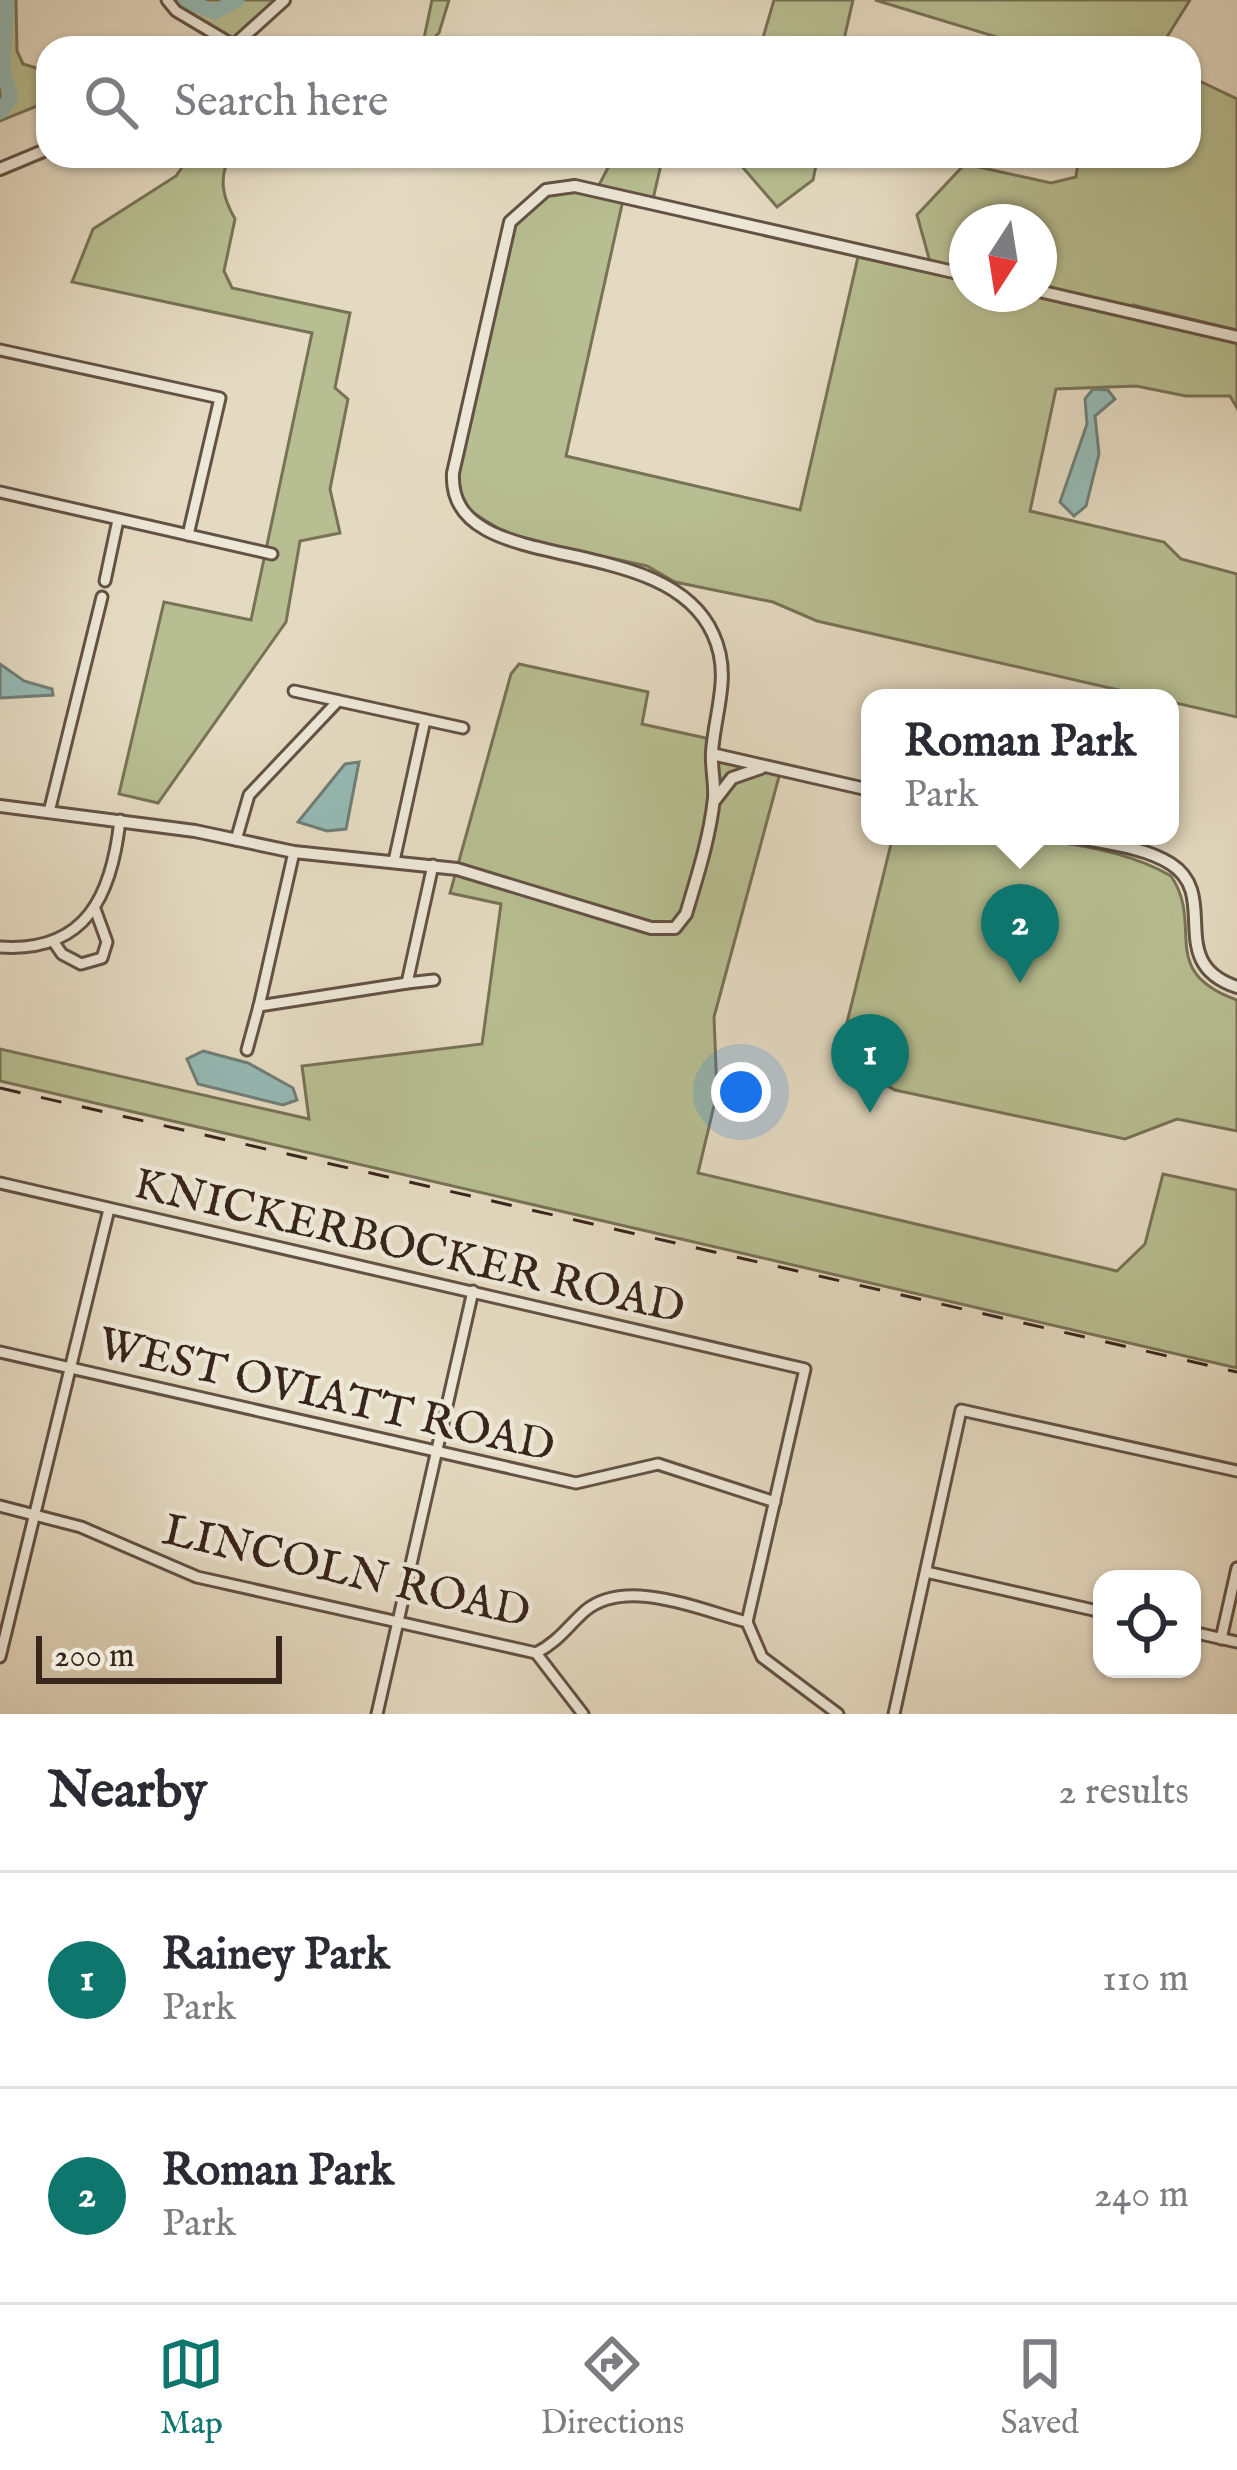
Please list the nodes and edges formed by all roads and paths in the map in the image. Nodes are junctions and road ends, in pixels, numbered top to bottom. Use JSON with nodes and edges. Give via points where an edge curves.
{"nodes":[{"id":1,"x":167,"y":0,"type":"edge"},
{"id":2,"x":284,"y":0,"type":"edge"},
{"id":3,"x":216,"y":36,"type":"edge"},
{"id":4,"x":245,"y":36,"type":"edge"},
{"id":5,"x":36,"y":154,"type":"edge"},
{"id":6,"x":0,"y":169,"type":"edge"},
{"id":7,"x":949,"y":271,"type":"edge"},
{"id":8,"x":1057,"y":295,"type":"edge"},
{"id":9,"x":1237,"y":337,"type":"edge"},
{"id":10,"x":0,"y":350,"type":"edge"},
{"id":11,"x":0,"y":492,"type":"edge"},
{"id":12,"x":118,"y":520,"type":"junction"},
{"id":13,"x":188,"y":535,"type":"junction"},
{"id":14,"x":272,"y":554,"type":"dead end"},
{"id":15,"x":105,"y":581,"type":"dead end"},
{"id":16,"x":102,"y":597,"type":"dead end"},
{"id":17,"x":294,"y":691,"type":"dead end"},
{"id":18,"x":338,"y":701,"type":"junction"},
{"id":19,"x":425,"y":720,"type":"junction"},
{"id":20,"x":463,"y":728,"type":"dead end"},
{"id":21,"x":712,"y":754,"type":"junction"},
{"id":22,"x":769,"y":767,"type":"junction"},
{"id":23,"x":861,"y":788,"type":"edge"},
{"id":24,"x":713,"y":803,"type":"junction"},
{"id":25,"x":0,"y":806,"type":"edge"},
{"id":26,"x":49,"y":812,"type":"junction"},
{"id":27,"x":120,"y":820,"type":"junction"},
{"id":28,"x":236,"y":840,"type":"junction"},
{"id":29,"x":1107,"y":845,"type":"edge"},
{"id":30,"x":294,"y":852,"type":"junction"},
{"id":31,"x":394,"y":861,"type":"junction"},
{"id":32,"x":433,"y":865,"type":"junction"},
{"id":33,"x":95,"y":909,"type":"junction"},
{"id":34,"x":53,"y":941,"type":"junction"},
{"id":35,"x":0,"y":947,"type":"edge"},
{"id":36,"x":434,"y":980,"type":"dead end"},
{"id":37,"x":407,"y":983,"type":"junction"},
{"id":38,"x":1237,"y":987,"type":"edge"},
{"id":39,"x":259,"y":1006,"type":"junction"},
{"id":40,"x":247,"y":1050,"type":"dead end"},
{"id":41,"x":0,"y":1183,"type":"edge"},
{"id":42,"x":109,"y":1209,"type":"junction"},
{"id":43,"x":473,"y":1291,"type":"junction"},
{"id":44,"x":0,"y":1352,"type":"edge"},
{"id":45,"x":71,"y":1369,"type":"junction"},
{"id":46,"x":436,"y":1454,"type":"junction"},
{"id":47,"x":1237,"y":1471,"type":"edge"},
{"id":48,"x":775,"y":1502,"type":"junction"},
{"id":49,"x":0,"y":1506,"type":"edge"},
{"id":50,"x":36,"y":1514,"type":"junction"},
{"id":51,"x":1237,"y":1568,"type":"edge"},
{"id":52,"x":926,"y":1572,"type":"junction"},
{"id":53,"x":1093,"y":1610,"type":"edge"},
{"id":54,"x":747,"y":1622,"type":"junction"},
{"id":55,"x":397,"y":1623,"type":"junction"},
{"id":56,"x":1201,"y":1634,"type":"edge"},
{"id":57,"x":1221,"y":1639,"type":"junction"},
{"id":58,"x":1237,"y":1642,"type":"edge"},
{"id":59,"x":536,"y":1653,"type":"junction"},
{"id":60,"x":0,"y":1657,"type":"edge"},
{"id":61,"x":377,"y":1714,"type":"edge"},
{"id":62,"x":583,"y":1714,"type":"edge"},
{"id":63,"x":838,"y":1714,"type":"edge"},
{"id":64,"x":894,"y":1714,"type":"edge"}],
"edges":[{"from":1,"to":3,"type":"street"},
{"from":2,"to":4,"type":"street"},
{"from":5,"to":6,"type":"street"},
{"from":7,"to":21,"type":"street","via":[[575,186],[546,190],[510,222],[454,496],[481,532],[673,586],[705,618],[719,650],[723,688]]},
{"from":8,"to":9,"type":"street"},
{"from":10,"to":13,"type":"street","via":[[220,398]]},
{"from":11,"to":12,"type":"street"},
{"from":12,"to":13,"type":"street"},
{"from":12,"to":15,"type":"street"},
{"from":13,"to":14,"type":"street"},
{"from":16,"to":26,"type":"street"},
{"from":17,"to":18,"type":"street"},
{"from":18,"to":19,"type":"street"},
{"from":18,"to":28,"type":"street","via":[[249,795]]},
{"from":19,"to":20,"type":"street"},
{"from":19,"to":31,"type":"street"},
{"from":21,"to":22,"type":"street"},
{"from":21,"to":24,"type":"street"},
{"from":22,"to":23,"type":"street"},
{"from":22,"to":24,"type":"street","via":[[732,778]]},
{"from":24,"to":32,"type":"street","via":[[686,914],[669,930]]},
{"from":25,"to":26,"type":"street"},
{"from":26,"to":27,"type":"street"},
{"from":27,"to":28,"type":"street"},
{"from":27,"to":33,"type":"street","via":[[111,880]]},
{"from":28,"to":30,"type":"street"},
{"from":29,"to":38,"type":"street","via":[[1178,870],[1194,902],[1198,955]]},
{"from":30,"to":31,"type":"street"},
{"from":30,"to":39,"type":"street"},
{"from":31,"to":32,"type":"street"},
{"from":32,"to":37,"type":"street"},
{"from":33,"to":34,"type":"street"},
{"from":33,"to":34,"type":"street","via":[[107,942],[102,958],[81,964]]},
{"from":34,"to":35,"type":"street"},
{"from":36,"to":37,"type":"street"},
{"from":37,"to":39,"type":"street"},
{"from":39,"to":40,"type":"street"},
{"from":41,"to":42,"type":"street","name":"KNICKERBOCKER ROAD"},
{"from":42,"to":43,"type":"street","name":"KNICKERBOCKER ROAD"},
{"from":42,"to":45,"type":"street"},
{"from":43,"to":46,"type":"street"},
{"from":43,"to":48,"type":"street","name":"KNICKERBOCKER ROAD","via":[[805,1369]]},
{"from":44,"to":45,"type":"street","name":"WEST OVIATT ROAD"},
{"from":45,"to":46,"type":"street","name":"WEST OVIATT ROAD"},
{"from":45,"to":50,"type":"street"},
{"from":46,"to":48,"type":"street","name":"WEST OVIATT ROAD","via":[[576,1483],[658,1464]]},
{"from":46,"to":55,"type":"street"},
{"from":47,"to":52,"type":"street","via":[[961,1410]]},
{"from":48,"to":54,"type":"street"},
{"from":49,"to":50,"type":"street","name":"LINCOLN ROAD"},
{"from":50,"to":55,"type":"street","name":"LINCOLN ROAD","via":[[197,1577]]},
{"from":50,"to":60,"type":"street"},
{"from":51,"to":57,"type":"street"},
{"from":52,"to":53,"type":"street"},
{"from":52,"to":64,"type":"street"},
{"from":54,"to":59,"type":"street","name":"LINCOLN ROAD","via":[[624,1596],[585,1611]]},
{"from":54,"to":63,"type":"street","via":[[762,1657]]},
{"from":55,"to":59,"type":"street","name":"LINCOLN ROAD"},
{"from":55,"to":61,"type":"street"},
{"from":56,"to":57,"type":"street"},
{"from":57,"to":58,"type":"street"},
{"from":59,"to":62,"type":"street"}]}
